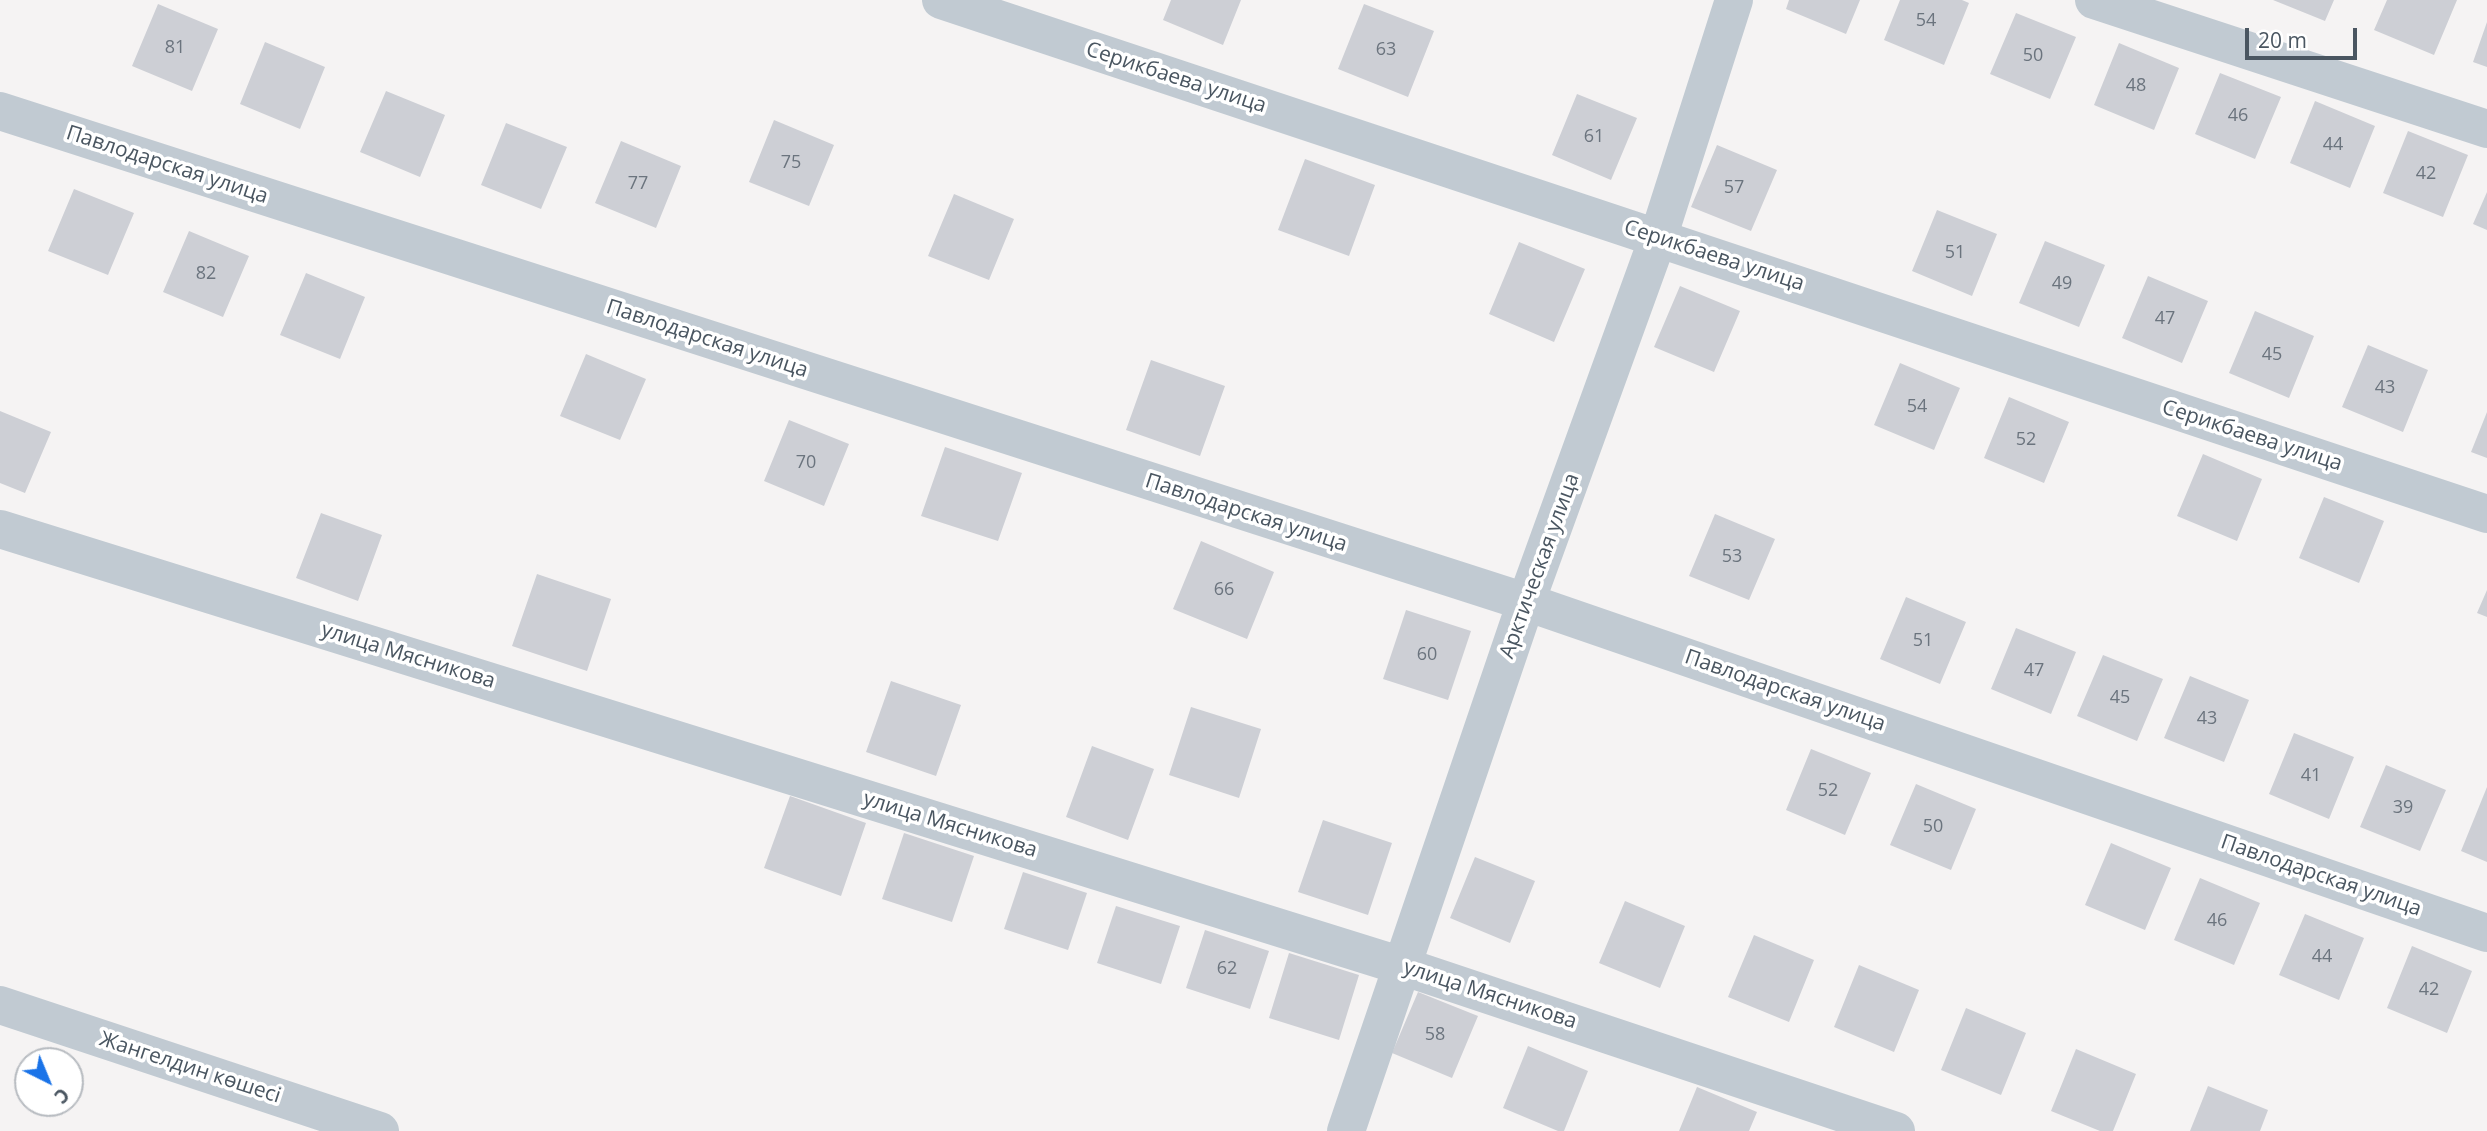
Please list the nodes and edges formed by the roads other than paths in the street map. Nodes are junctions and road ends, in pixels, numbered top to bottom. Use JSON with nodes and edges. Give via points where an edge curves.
{"nodes":[{"id":1,"x":941,"y":0,"type":"edge"},
{"id":2,"x":1734,"y":0,"type":"edge"},
{"id":3,"x":2094,"y":0,"type":"edge"},
{"id":4,"x":0,"y":111,"type":"edge"},
{"id":5,"x":2487,"y":129,"type":"edge"},
{"id":6,"x":1658,"y":237,"type":"junction"},
{"id":7,"x":2487,"y":514,"type":"edge"},
{"id":8,"x":0,"y":529,"type":"edge"},
{"id":9,"x":1526,"y":602,"type":"junction"},
{"id":10,"x":2487,"y":933,"type":"edge"},
{"id":11,"x":1402,"y":966,"type":"junction"},
{"id":12,"x":0,"y":1005,"type":"edge"},
{"id":13,"x":380,"y":1131,"type":"edge"},
{"id":14,"x":1346,"y":1131,"type":"edge"},
{"id":15,"x":1896,"y":1131,"type":"edge"}],
"edges":[{"from":1,"to":6,"type":"street","name":"Серикбаева улица"},
{"from":2,"to":6,"type":"street","name":"Арктическая улица"},
{"from":3,"to":5,"type":"street"},
{"from":4,"to":9,"type":"street","name":"Павлодарская улица"},
{"from":6,"to":7,"type":"street","name":"Серикбаева улица"},
{"from":6,"to":9,"type":"street","name":"Арктическая улица"},
{"from":8,"to":11,"type":"street","name":"улица Мясникова"},
{"from":9,"to":10,"type":"street","name":"Павлодарская улица"},
{"from":9,"to":11,"type":"street","name":"Арктическая улица"},
{"from":11,"to":14,"type":"street","name":"Арктическая улица"},
{"from":11,"to":15,"type":"street","name":"улица Мясникова"},
{"from":12,"to":13,"type":"street","name":"Жангелдин көшесі"}]}
